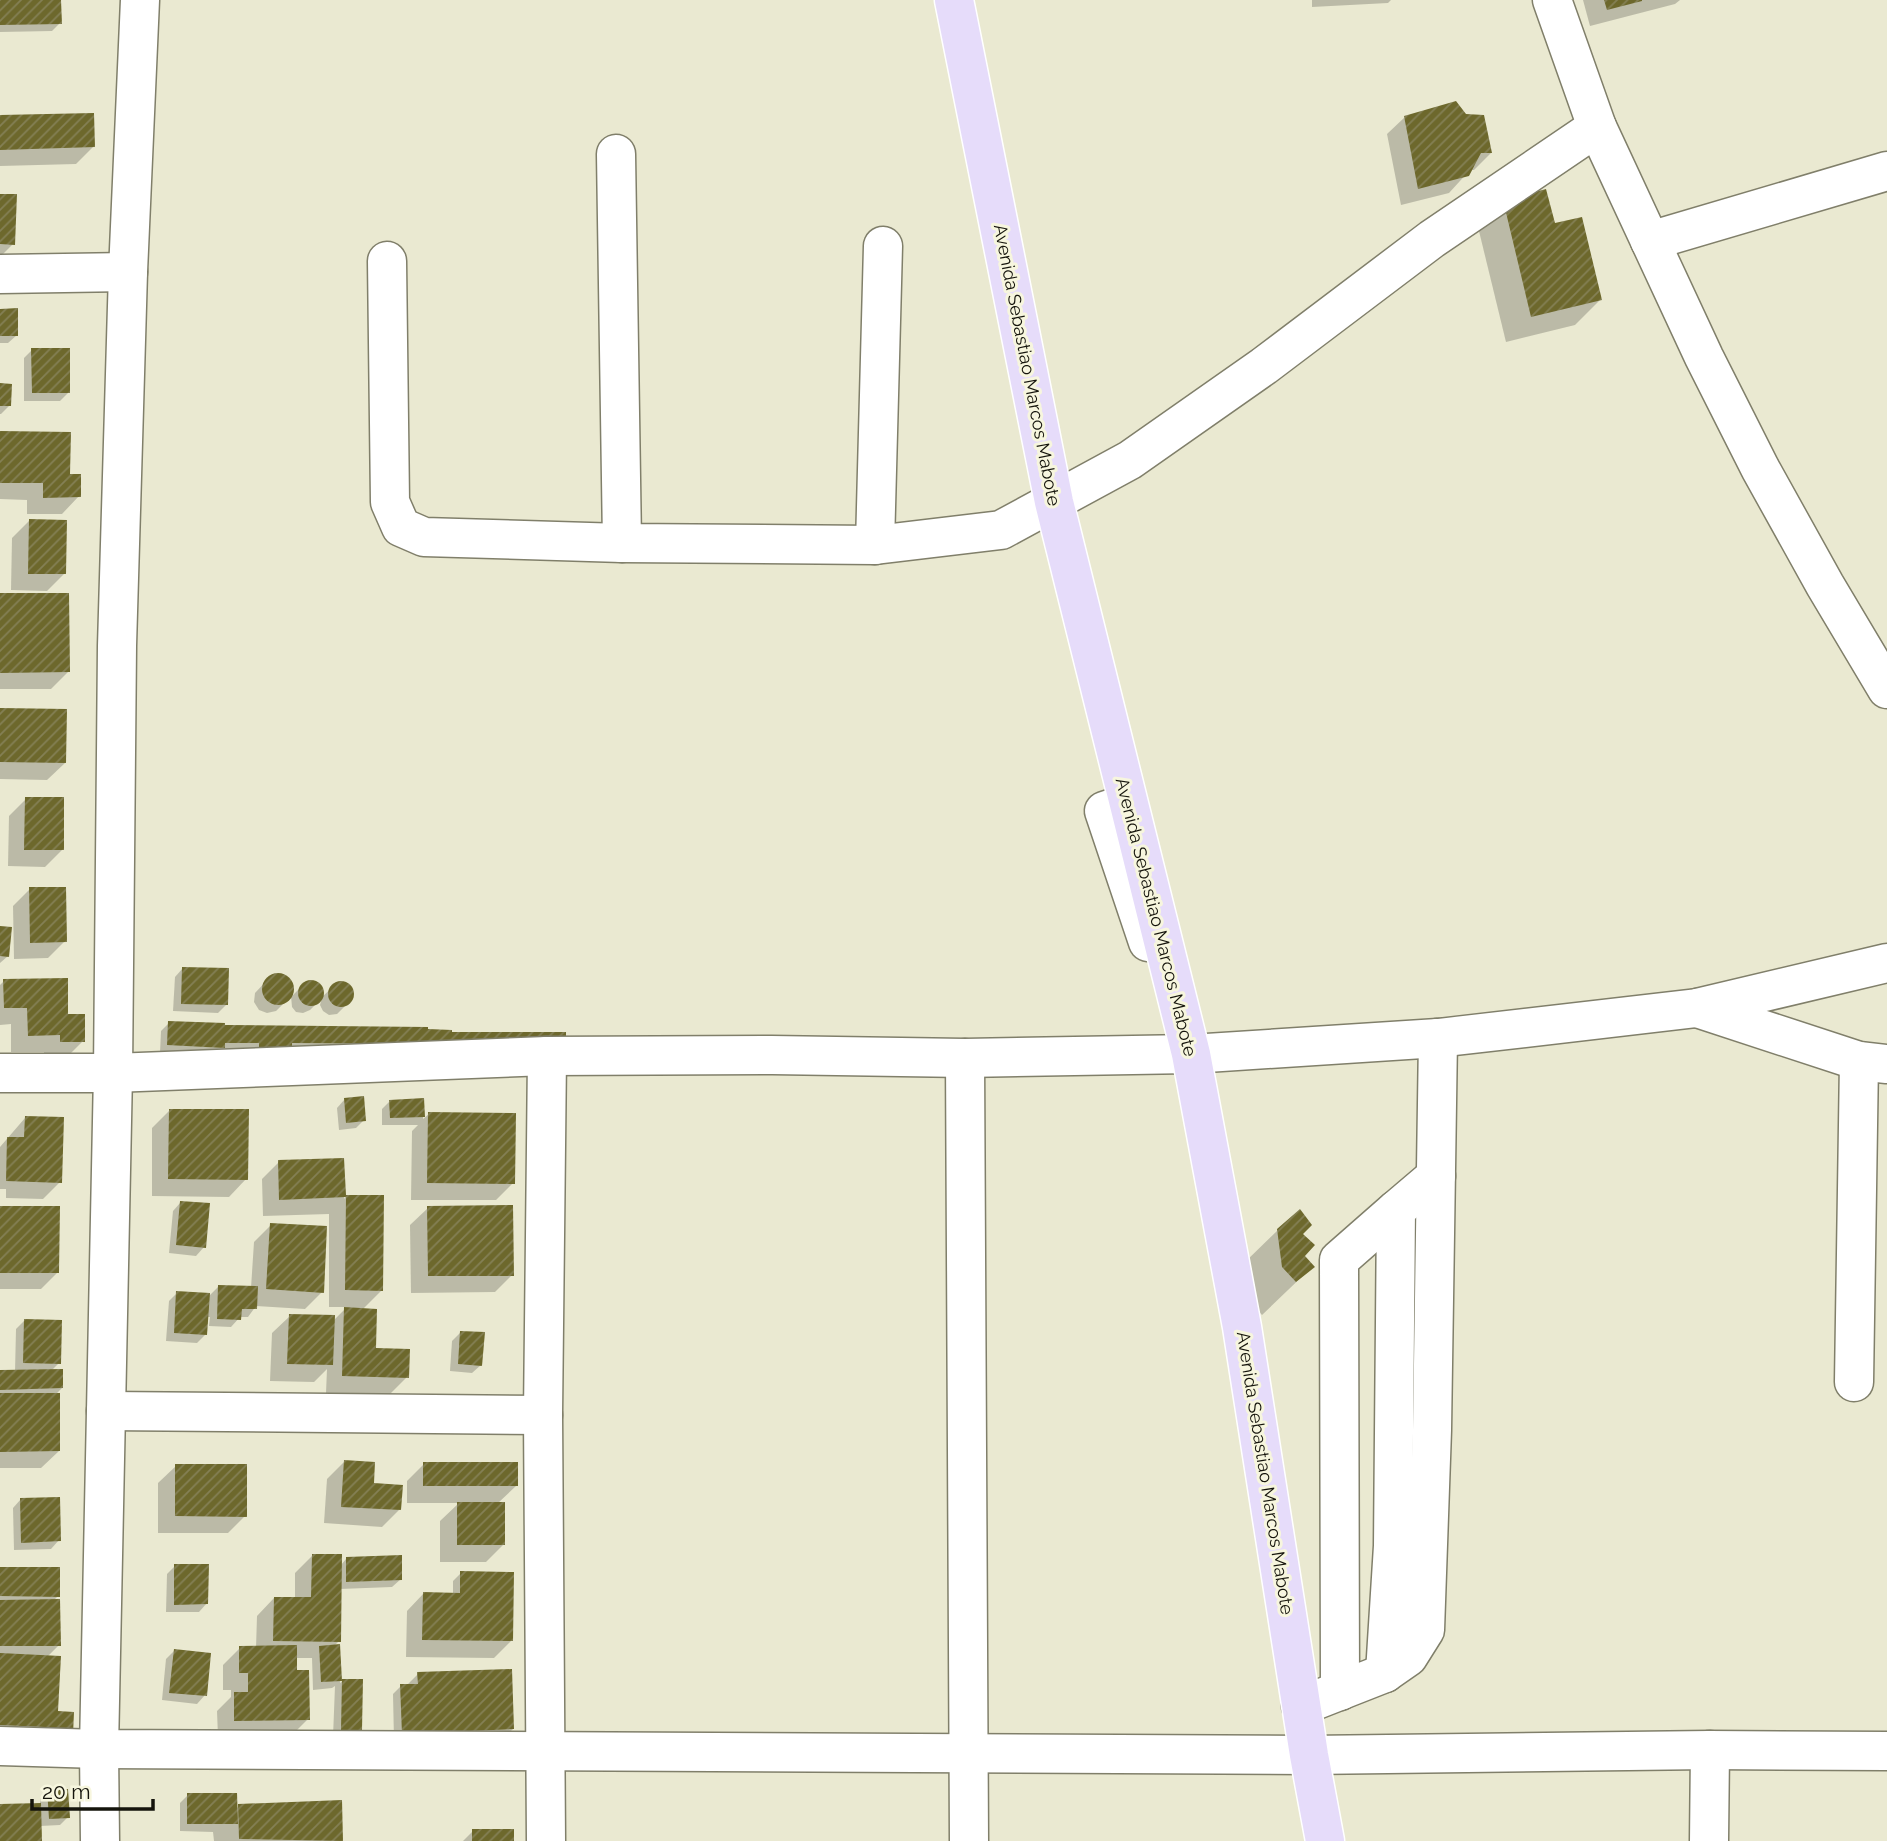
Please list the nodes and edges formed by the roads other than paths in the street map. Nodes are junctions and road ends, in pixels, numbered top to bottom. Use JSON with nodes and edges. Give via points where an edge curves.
{"nodes":[{"id":1,"x":140,"y":0,"type":"edge"},
{"id":2,"x":954,"y":0,"type":"edge"},
{"id":3,"x":1552,"y":0,"type":"edge"},
{"id":4,"x":1597,"y":127,"type":"junction"},
{"id":5,"x":616,"y":154,"type":"dead end"},
{"id":6,"x":1887,"y":171,"type":"edge"},
{"id":7,"x":1650,"y":241,"type":"junction"},
{"id":8,"x":883,"y":246,"type":"dead end"},
{"id":9,"x":387,"y":261,"type":"dead end"},
{"id":10,"x":128,"y":272,"type":"junction"},
{"id":11,"x":0,"y":274,"type":"edge"},
{"id":12,"x":1054,"y":502,"type":"junction"},
{"id":13,"x":622,"y":543,"type":"junction"},
{"id":14,"x":875,"y":545,"type":"junction"},
{"id":15,"x":1887,"y":689,"type":"edge"},
{"id":16,"x":1887,"y":963,"type":"edge"},
{"id":17,"x":1697,"y":1009,"type":"junction"},
{"id":18,"x":1438,"y":1038,"type":"junction"},
{"id":19,"x":1191,"y":1054,"type":"junction"},
{"id":20,"x":547,"y":1056,"type":"junction"},
{"id":21,"x":965,"y":1058,"type":"junction"},
{"id":22,"x":1873,"y":1063,"type":"edge"},
{"id":23,"x":0,"y":1073,"type":"edge"},
{"id":24,"x":113,"y":1073,"type":"junction"},
{"id":25,"x":1436,"y":1176,"type":"junction"},
{"id":26,"x":1396,"y":1210,"type":"junction"},
{"id":27,"x":1854,"y":1382,"type":"dead end"},
{"id":28,"x":106,"y":1411,"type":"junction"},
{"id":29,"x":543,"y":1415,"type":"junction"},
{"id":30,"x":1385,"y":1673,"type":"junction"},
{"id":31,"x":1340,"y":1691,"type":"junction"},
{"id":32,"x":1301,"y":1706,"type":"junction"},
{"id":33,"x":0,"y":1746,"type":"edge"},
{"id":34,"x":99,"y":1749,"type":"junction"},
{"id":35,"x":1710,"y":1750,"type":"junction"},
{"id":36,"x":547,"y":1751,"type":"junction"},
{"id":37,"x":1887,"y":1751,"type":"edge"},
{"id":38,"x":970,"y":1753,"type":"junction"},
{"id":39,"x":1309,"y":1755,"type":"junction"},
{"id":40,"x":100,"y":1841,"type":"edge"},
{"id":41,"x":546,"y":1841,"type":"edge"},
{"id":42,"x":970,"y":1841,"type":"edge"},
{"id":43,"x":1325,"y":1841,"type":"edge"},
{"id":44,"x":1709,"y":1841,"type":"edge"}],
"edges":[{"from":1,"to":10,"type":"street"},
{"from":2,"to":12,"type":"main road","name":"Avenida Sebastiao Marcos Mabote"},
{"from":3,"to":4,"type":"street"},
{"from":4,"to":7,"type":"street"},
{"from":4,"to":12,"type":"street","via":[[1432,239],[1130,460]]},
{"from":5,"to":13,"type":"street"},
{"from":6,"to":7,"type":"street"},
{"from":7,"to":15,"type":"street","via":[[1760,468]]},
{"from":8,"to":14,"type":"street"},
{"from":9,"to":13,"type":"street","via":[[390,502],[401,527],[424,537]]},
{"from":10,"to":11,"type":"street"},
{"from":10,"to":24,"type":"street","via":[[117,646]]},
{"from":12,"to":14,"type":"street","via":[[1001,530]]},
{"from":12,"to":19,"type":"main road","name":"Avenida Sebastiao Marcos Mabote"},
{"from":13,"to":14,"type":"street"},
{"from":16,"to":17,"type":"street"},
{"from":17,"to":18,"type":"street"},
{"from":17,"to":22,"type":"street"},
{"from":18,"to":19,"type":"street"},
{"from":18,"to":25,"type":"street"},
{"from":19,"to":21,"type":"street"},
{"from":19,"to":32,"type":"main road","name":"Avenida Sebastiao Marcos Mabote","via":[[1242,1327]]},
{"from":20,"to":21,"type":"street"},
{"from":20,"to":24,"type":"street"},
{"from":20,"to":29,"type":"street"},
{"from":21,"to":38,"type":"street"},
{"from":22,"to":27,"type":"street"},
{"from":23,"to":24,"type":"street"},
{"from":24,"to":28,"type":"street"},
{"from":25,"to":26,"type":"street"},
{"from":25,"to":30,"type":"street","via":[[1425,1630],[1408,1657]]},
{"from":26,"to":30,"type":"street","via":[[1393,1546]]},
{"from":26,"to":31,"type":"street","via":[[1339,1260]]},
{"from":28,"to":29,"type":"street"},
{"from":28,"to":34,"type":"street"},
{"from":29,"to":36,"type":"street"},
{"from":30,"to":31,"type":"street"},
{"from":31,"to":32,"type":"street"},
{"from":32,"to":39,"type":"main road","name":"Avenida Sebastiao Marcos Mabote"},
{"from":33,"to":34,"type":"street"},
{"from":34,"to":36,"type":"street"},
{"from":34,"to":40,"type":"street"},
{"from":35,"to":37,"type":"street"},
{"from":35,"to":39,"type":"street"},
{"from":35,"to":44,"type":"street"},
{"from":36,"to":38,"type":"street"},
{"from":36,"to":41,"type":"street"},
{"from":38,"to":39,"type":"street"},
{"from":38,"to":42,"type":"street"},
{"from":39,"to":43,"type":"main road","name":"Avenida Sebastiao Marcos Mabote"}]}
